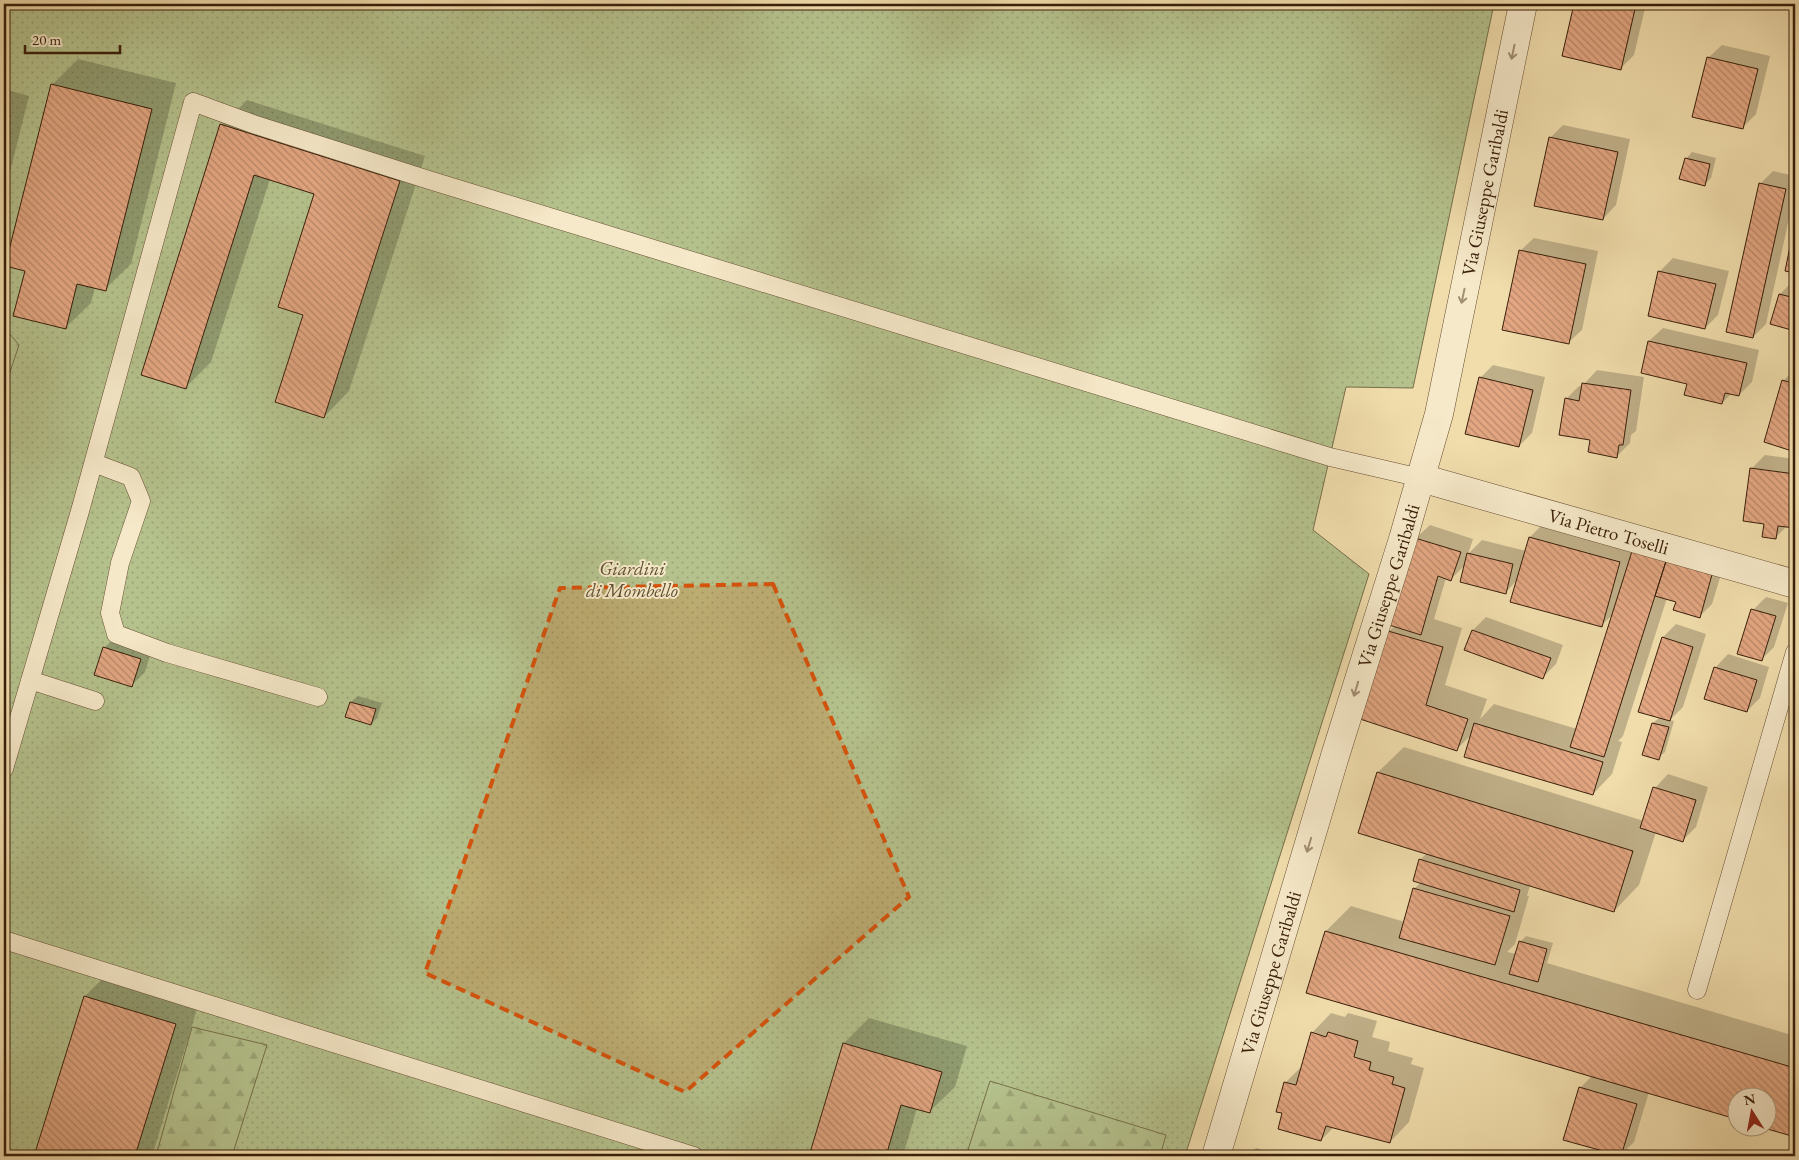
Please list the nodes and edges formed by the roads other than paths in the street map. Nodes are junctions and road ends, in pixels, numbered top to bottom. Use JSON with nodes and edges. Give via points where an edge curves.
{"nodes":[{"id":1,"x":1523,"y":4,"type":"edge"},
{"id":2,"x":94,"y":463,"type":"junction"},
{"id":3,"x":1421,"y":478,"type":"junction"},
{"id":4,"x":1795,"y":584,"type":"edge"},
{"id":5,"x":1795,"y":652,"type":"edge"},
{"id":6,"x":30,"y":680,"type":"junction"},
{"id":7,"x":318,"y":696,"type":"dead end"},
{"id":8,"x":94,"y":701,"type":"dead end"},
{"id":9,"x":4,"y":768,"type":"edge"},
{"id":10,"x":4,"y":940,"type":"edge"},
{"id":11,"x":1697,"y":990,"type":"dead end"},
{"id":12,"x":1222,"y":1155,"type":"edge"},
{"id":13,"x":694,"y":1156,"type":"edge"}],
"edges":[{"from":1,"to":3,"type":"street","name":"Via Giuseppe Garibaldi","one_way":true,"via":[[1439,414]]},
{"from":2,"to":3,"type":"lane","via":[[193,102],[438,183],[1311,451]]},
{"from":2,"to":6,"type":"lane"},
{"from":2,"to":7,"type":"lane","via":[[131,477],[141,500],[120,563],[110,613],[116,634],[167,653]]},
{"from":3,"to":4,"type":"street","name":"Via Pietro Toselli"},
{"from":3,"to":12,"type":"street","name":"Via Giuseppe Garibaldi","one_way":true,"via":[[1332,765]]},
{"from":5,"to":11,"type":"lane"},
{"from":6,"to":8,"type":"lane"},
{"from":6,"to":9,"type":"lane"},
{"from":10,"to":13,"type":"lane"}]}
